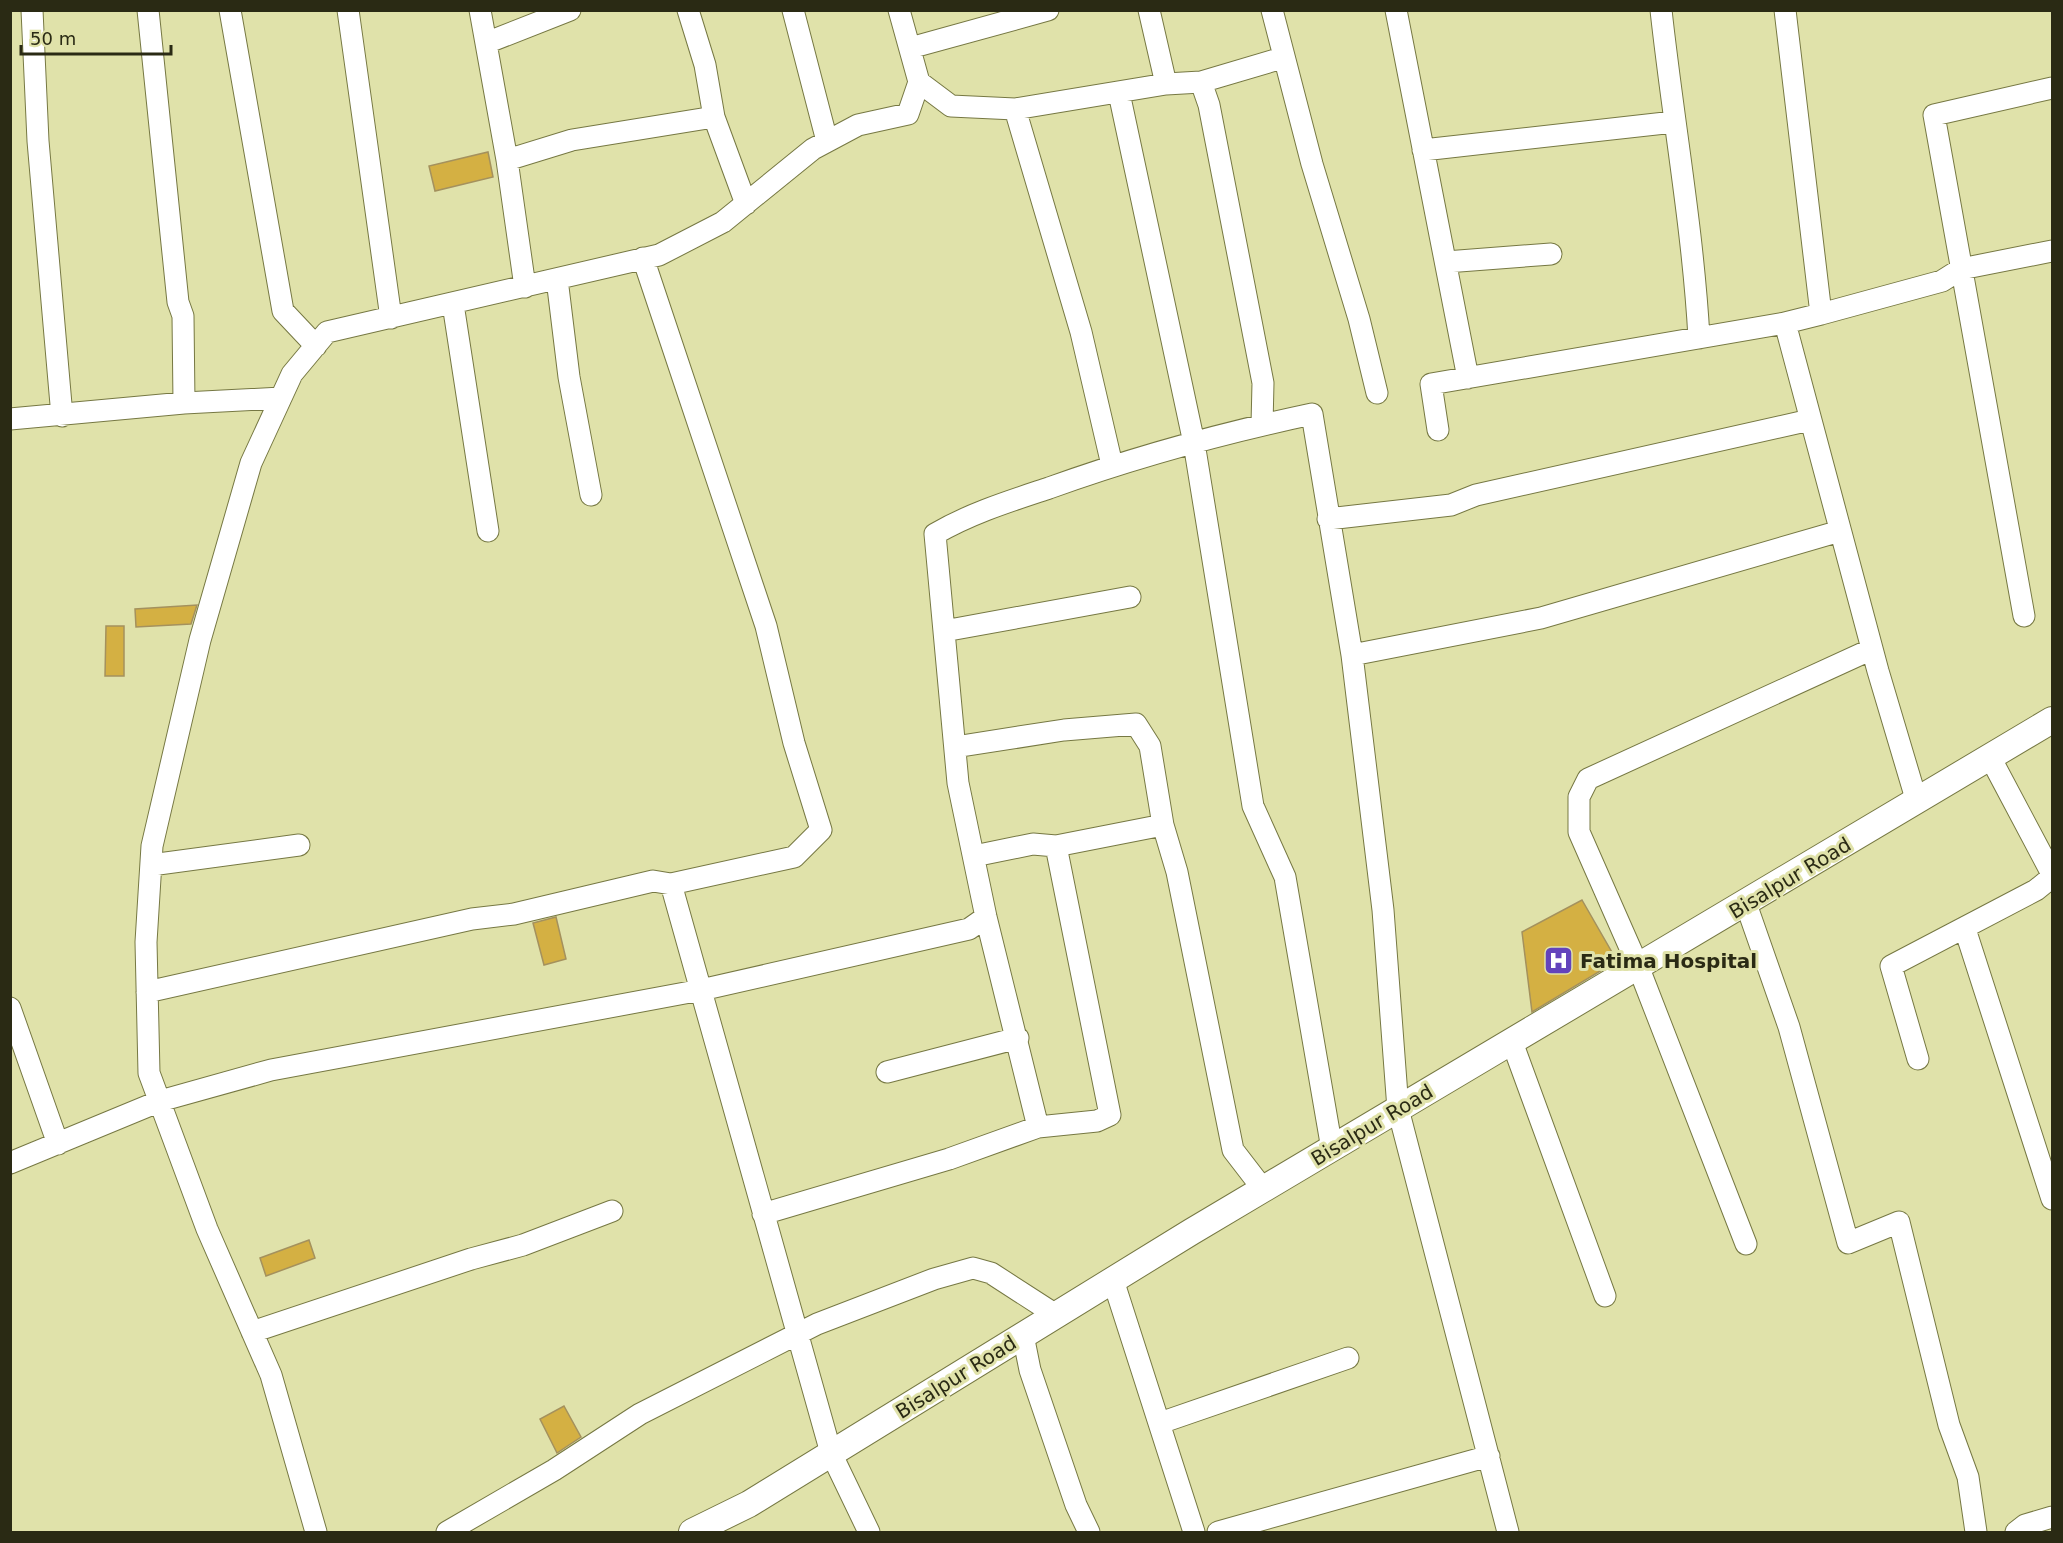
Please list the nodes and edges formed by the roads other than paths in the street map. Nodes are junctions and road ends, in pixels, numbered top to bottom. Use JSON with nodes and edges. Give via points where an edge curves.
{"nodes":[{"id":1,"x":32,"y":10,"type":"edge"},
{"id":2,"x":148,"y":10,"type":"edge"},
{"id":3,"x":230,"y":10,"type":"edge"},
{"id":4,"x":348,"y":10,"type":"edge"},
{"id":5,"x":480,"y":10,"type":"edge"},
{"id":6,"x":570,"y":10,"type":"edge"},
{"id":7,"x":688,"y":10,"type":"edge"},
{"id":8,"x":793,"y":10,"type":"edge"},
{"id":9,"x":899,"y":10,"type":"edge"},
{"id":10,"x":1048,"y":10,"type":"edge"},
{"id":11,"x":1149,"y":10,"type":"edge"},
{"id":12,"x":1272,"y":10,"type":"edge"},
{"id":13,"x":1396,"y":10,"type":"edge"},
{"id":14,"x":1661,"y":10,"type":"edge"},
{"id":15,"x":1785,"y":10,"type":"edge"},
{"id":16,"x":486,"y":43,"type":"junction"},
{"id":17,"x":910,"y":48,"type":"junction"},
{"id":18,"x":1282,"y":58,"type":"junction"},
{"id":19,"x":919,"y":82,"type":"junction"},
{"id":20,"x":1201,"y":82,"type":"junction"},
{"id":21,"x":1166,"y":84,"type":"junction"},
{"id":22,"x":2052,"y":88,"type":"edge"},
{"id":23,"x":1119,"y":93,"type":"junction"},
{"id":24,"x":1014,"y":109,"type":"junction"},
{"id":25,"x":714,"y":117,"type":"junction"},
{"id":26,"x":1674,"y":122,"type":"junction"},
{"id":27,"x":827,"y":141,"type":"junction"},
{"id":28,"x":1424,"y":150,"type":"junction"},
{"id":29,"x":507,"y":160,"type":"junction"},
{"id":30,"x":746,"y":204,"type":"junction"},
{"id":31,"x":2052,"y":251,"type":"edge"},
{"id":32,"x":1551,"y":254,"type":"dead end"},
{"id":33,"x":643,"y":258,"type":"junction"},
{"id":34,"x":1446,"y":262,"type":"junction"},
{"id":35,"x":1961,"y":269,"type":"junction"},
{"id":36,"x":557,"y":279,"type":"junction"},
{"id":37,"x":525,"y":286,"type":"junction"},
{"id":38,"x":453,"y":304,"type":"junction"},
{"id":39,"x":1821,"y":314,"type":"junction"},
{"id":40,"x":391,"y":318,"type":"junction"},
{"id":41,"x":1785,"y":324,"type":"junction"},
{"id":42,"x":1699,"y":338,"type":"junction"},
{"id":43,"x":316,"y":346,"type":"junction"},
{"id":44,"x":1468,"y":378,"type":"junction"},
{"id":45,"x":1377,"y":393,"type":"dead end"},
{"id":46,"x":280,"y":398,"type":"junction"},
{"id":47,"x":184,"y":403,"type":"junction"},
{"id":48,"x":62,"y":416,"type":"junction"},
{"id":49,"x":10,"y":419,"type":"edge"},
{"id":50,"x":1810,"y":420,"type":"junction"},
{"id":51,"x":1262,"y":425,"type":"junction"},
{"id":52,"x":1438,"y":430,"type":"dead end"},
{"id":53,"x":1194,"y":442,"type":"junction"},
{"id":54,"x":1112,"y":465,"type":"junction"},
{"id":55,"x":591,"y":495,"type":"dead end"},
{"id":56,"x":1328,"y":519,"type":"junction"},
{"id":57,"x":488,"y":531,"type":"dead end"},
{"id":58,"x":1840,"y":531,"type":"junction"},
{"id":59,"x":1130,"y":597,"type":"dead end"},
{"id":60,"x":2024,"y":616,"type":"dead end"},
{"id":61,"x":944,"y":631,"type":"junction"},
{"id":62,"x":1872,"y":649,"type":"junction"},
{"id":63,"x":1352,"y":655,"type":"junction"},
{"id":64,"x":2052,"y":720,"type":"edge"},
{"id":65,"x":955,"y":747,"type":"junction"},
{"id":66,"x":1990,"y":757,"type":"junction"},
{"id":67,"x":1917,"y":802,"type":"junction"},
{"id":68,"x":1163,"y":825,"type":"junction"},
{"id":69,"x":299,"y":845,"type":"dead end"},
{"id":70,"x":1056,"y":846,"type":"junction"},
{"id":71,"x":974,"y":856,"type":"junction"},
{"id":72,"x":151,"y":865,"type":"junction"},
{"id":73,"x":2052,"y":875,"type":"edge"},
{"id":74,"x":671,"y":884,"type":"junction"},
{"id":75,"x":1746,"y":904,"type":"junction"},
{"id":76,"x":986,"y":918,"type":"junction"},
{"id":77,"x":1965,"y":929,"type":"junction"},
{"id":78,"x":1637,"y":968,"type":"junction"},
{"id":79,"x":701,"y":990,"type":"junction"},
{"id":80,"x":147,"y":992,"type":"junction"},
{"id":81,"x":10,"y":1008,"type":"edge"},
{"id":82,"x":1018,"y":1038,"type":"junction"},
{"id":83,"x":1512,"y":1042,"type":"junction"},
{"id":84,"x":1918,"y":1059,"type":"dead end"},
{"id":85,"x":887,"y":1072,"type":"dead end"},
{"id":86,"x":160,"y":1101,"type":"junction"},
{"id":87,"x":1398,"y":1109,"type":"junction"},
{"id":88,"x":1038,"y":1127,"type":"junction"},
{"id":89,"x":58,"y":1144,"type":"junction"},
{"id":90,"x":1332,"y":1149,"type":"junction"},
{"id":91,"x":10,"y":1163,"type":"edge"},
{"id":92,"x":1263,"y":1189,"type":"junction"},
{"id":93,"x":2052,"y":1200,"type":"edge"},
{"id":94,"x":612,"y":1211,"type":"dead end"},
{"id":95,"x":763,"y":1214,"type":"junction"},
{"id":96,"x":1746,"y":1244,"type":"dead end"},
{"id":97,"x":1113,"y":1280,"type":"junction"},
{"id":98,"x":1605,"y":1296,"type":"dead end"},
{"id":99,"x":1056,"y":1315,"type":"junction"},
{"id":100,"x":252,"y":1332,"type":"junction"},
{"id":101,"x":796,"y":1335,"type":"junction"},
{"id":102,"x":1023,"y":1335,"type":"junction"},
{"id":103,"x":1348,"y":1358,"type":"dead end"},
{"id":104,"x":1160,"y":1423,"type":"junction"},
{"id":105,"x":831,"y":1453,"type":"junction"},
{"id":106,"x":1489,"y":1456,"type":"junction"},
{"id":107,"x":2052,"y":1517,"type":"edge"},
{"id":108,"x":316,"y":1533,"type":"edge"},
{"id":109,"x":447,"y":1533,"type":"edge"},
{"id":110,"x":692,"y":1533,"type":"edge"},
{"id":111,"x":869,"y":1533,"type":"edge"},
{"id":112,"x":1089,"y":1533,"type":"edge"},
{"id":113,"x":1194,"y":1533,"type":"edge"},
{"id":114,"x":1218,"y":1533,"type":"edge"},
{"id":115,"x":1508,"y":1533,"type":"edge"},
{"id":116,"x":1976,"y":1533,"type":"edge"},
{"id":117,"x":2016,"y":1533,"type":"edge"}],
"edges":[{"from":1,"to":48,"type":"street","via":[[38,141]]},
{"from":2,"to":47,"type":"street","via":[[178,302],[183,316]]},
{"from":3,"to":43,"type":"street","via":[[283,311]]},
{"from":4,"to":40,"type":"street"},
{"from":5,"to":16,"type":"street"},
{"from":6,"to":16,"type":"street"},
{"from":7,"to":25,"type":"street","via":[[705,65]]},
{"from":8,"to":27,"type":"street"},
{"from":9,"to":17,"type":"street"},
{"from":10,"to":17,"type":"street"},
{"from":11,"to":21,"type":"street"},
{"from":12,"to":18,"type":"street"},
{"from":13,"to":28,"type":"street"},
{"from":14,"to":26,"type":"street"},
{"from":15,"to":39,"type":"street"},
{"from":16,"to":29,"type":"street"},
{"from":17,"to":19,"type":"street"},
{"from":18,"to":20,"type":"street"},
{"from":18,"to":45,"type":"street"},
{"from":19,"to":24,"type":"street","via":[[951,106]]},
{"from":19,"to":27,"type":"street","via":[[908,114],[858,124]]},
{"from":20,"to":21,"type":"street"},
{"from":20,"to":51,"type":"street","via":[[1209,105],[1263,383]]},
{"from":21,"to":23,"type":"street"},
{"from":22,"to":35,"type":"street","via":[[1934,115]]},
{"from":23,"to":24,"type":"street"},
{"from":23,"to":53,"type":"street"},
{"from":24,"to":54,"type":"street","via":[[1081,332]]},
{"from":25,"to":29,"type":"street","via":[[572,140]]},
{"from":25,"to":30,"type":"street"},
{"from":26,"to":28,"type":"street"},
{"from":26,"to":42,"type":"street","via":[[1695,265]]},
{"from":27,"to":30,"type":"street"},
{"from":28,"to":34,"type":"street"},
{"from":29,"to":37,"type":"street"},
{"from":30,"to":33,"type":"street","via":[[723,222],[659,255]]},
{"from":31,"to":35,"type":"street"},
{"from":32,"to":34,"type":"street"},
{"from":33,"to":36,"type":"street"},
{"from":33,"to":74,"type":"street","via":[[766,626],[794,743],[821,830],[794,857]]},
{"from":34,"to":44,"type":"street"},
{"from":35,"to":39,"type":"street","via":[[1942,281]]},
{"from":35,"to":60,"type":"street"},
{"from":36,"to":37,"type":"street"},
{"from":36,"to":55,"type":"street","via":[[568,377]]},
{"from":37,"to":38,"type":"street"},
{"from":38,"to":40,"type":"street"},
{"from":38,"to":57,"type":"street"},
{"from":39,"to":41,"type":"street"},
{"from":40,"to":43,"type":"street","via":[[327,332]]},
{"from":41,"to":42,"type":"street"},
{"from":41,"to":50,"type":"street"},
{"from":42,"to":44,"type":"street"},
{"from":43,"to":46,"type":"street","via":[[292,374]]},
{"from":44,"to":52,"type":"street","via":[[1431,384]]},
{"from":46,"to":47,"type":"street"},
{"from":46,"to":72,"type":"street","via":[[251,463],[200,640],[152,846]]},
{"from":47,"to":48,"type":"street"},
{"from":48,"to":49,"type":"street"},
{"from":50,"to":56,"type":"street","via":[[1476,495],[1451,505]]},
{"from":50,"to":58,"type":"street"},
{"from":51,"to":53,"type":"street"},
{"from":51,"to":56,"type":"street","via":[[1312,414]]},
{"from":53,"to":54,"type":"street"},
{"from":53,"to":90,"type":"street","via":[[1253,806],[1285,877]]},
{"from":54,"to":61,"type":"street","via":[[962,519],[935,534]]},
{"from":56,"to":63,"type":"street"},
{"from":58,"to":62,"type":"street"},
{"from":58,"to":63,"type":"street","via":[[1541,618]]},
{"from":59,"to":61,"type":"street"},
{"from":61,"to":65,"type":"street"},
{"from":62,"to":67,"type":"street"},
{"from":62,"to":78,"type":"street","via":[[1588,779],[1579,797],[1579,832]]},
{"from":63,"to":87,"type":"street","via":[[1383,910]]},
{"from":64,"to":66,"type":"main road","name":"Bisalpur Road"},
{"from":65,"to":68,"type":"street","via":[[1064,730],[1136,724],[1150,746]]},
{"from":65,"to":71,"type":"street","via":[[958,783]]},
{"from":66,"to":67,"type":"main road","name":"Bisalpur Road"},
{"from":66,"to":73,"type":"street"},
{"from":67,"to":75,"type":"main road","name":"Bisalpur Road"},
{"from":68,"to":70,"type":"street"},
{"from":68,"to":92,"type":"street","via":[[1177,872],[1233,1150]]},
{"from":69,"to":72,"type":"street"},
{"from":70,"to":71,"type":"street","via":[[1033,844]]},
{"from":70,"to":88,"type":"street","via":[[1110,1115],[1097,1121]]},
{"from":71,"to":76,"type":"street"},
{"from":72,"to":80,"type":"street"},
{"from":73,"to":77,"type":"street","via":[[2036,890]]},
{"from":74,"to":79,"type":"street"},
{"from":74,"to":80,"type":"street","via":[[653,881]]},
{"from":75,"to":78,"type":"main road","name":"Bisalpur Road"},
{"from":75,"to":116,"type":"street","via":[[1789,1027],[1848,1243],[1899,1222],[1948,1425],[1968,1478]]},
{"from":76,"to":79,"type":"street","via":[[969,929]]},
{"from":76,"to":82,"type":"street"},
{"from":77,"to":84,"type":"street","via":[[1891,966]]},
{"from":77,"to":93,"type":"street"},
{"from":78,"to":83,"type":"main road","name":"Bisalpur Road"},
{"from":78,"to":96,"type":"street"},
{"from":79,"to":86,"type":"street","via":[[271,1070]]},
{"from":79,"to":95,"type":"street"},
{"from":80,"to":86,"type":"street","via":[[149,1073]]},
{"from":81,"to":89,"type":"street"},
{"from":82,"to":85,"type":"street"},
{"from":82,"to":88,"type":"street"},
{"from":83,"to":87,"type":"main road","name":"Bisalpur Road"},
{"from":83,"to":98,"type":"street"},
{"from":86,"to":89,"type":"street"},
{"from":86,"to":100,"type":"street","via":[[207,1229]]},
{"from":87,"to":90,"type":"main road","name":"Bisalpur Road"},
{"from":87,"to":106,"type":"street"},
{"from":88,"to":95,"type":"street","via":[[949,1159]]},
{"from":89,"to":91,"type":"street"},
{"from":90,"to":92,"type":"main road","name":"Bisalpur Road"},
{"from":92,"to":97,"type":"main road","name":"Bisalpur Road"},
{"from":94,"to":100,"type":"street","via":[[523,1245]]},
{"from":95,"to":101,"type":"street"},
{"from":97,"to":99,"type":"main road","name":"Bisalpur Road"},
{"from":97,"to":104,"type":"street"},
{"from":99,"to":101,"type":"street","via":[[991,1273],[974,1268],[839,1314]]},
{"from":99,"to":102,"type":"main road","name":"Bisalpur Road"},
{"from":100,"to":108,"type":"street","via":[[271,1375]]},
{"from":101,"to":105,"type":"street"},
{"from":101,"to":109,"type":"street","via":[[640,1414]]},
{"from":102,"to":105,"type":"main road","name":"Bisalpur Road"},
{"from":102,"to":112,"type":"street","via":[[1030,1370]]},
{"from":103,"to":104,"type":"street"},
{"from":104,"to":113,"type":"street"},
{"from":105,"to":110,"type":"main road","name":"Bisalpur Road","via":[[749,1504]]},
{"from":105,"to":111,"type":"street"},
{"from":106,"to":114,"type":"street"},
{"from":106,"to":115,"type":"street"},
{"from":107,"to":117,"type":"street","via":[[2025,1525]]}]}
